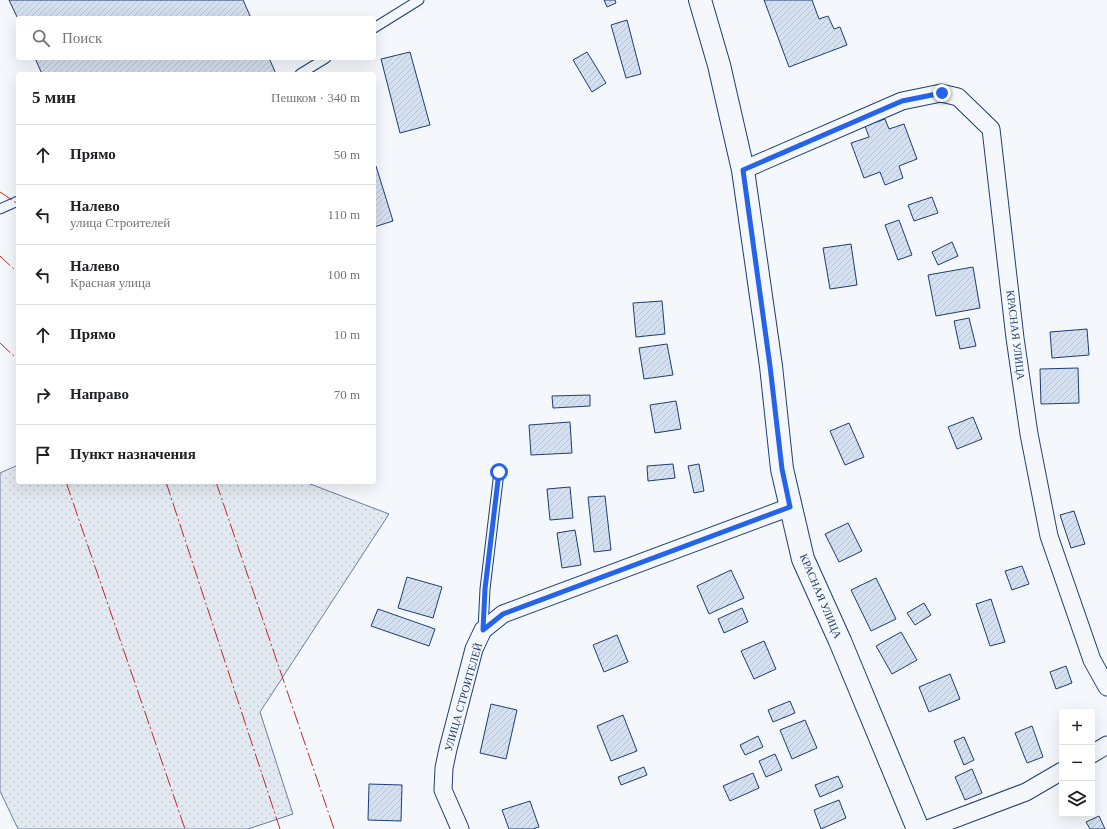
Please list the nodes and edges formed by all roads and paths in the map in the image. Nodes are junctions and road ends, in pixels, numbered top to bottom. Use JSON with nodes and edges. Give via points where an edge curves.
{"nodes":[{"id":1,"x":419,"y":0,"type":"edge"},
{"id":2,"x":700,"y":0,"type":"edge"},
{"id":3,"x":376,"y":27,"type":"edge"},
{"id":4,"x":323,"y":60,"type":"edge"},
{"id":5,"x":303,"y":72,"type":"edge"},
{"id":6,"x":743,"y":170,"type":"junction"},
{"id":7,"x":16,"y":202,"type":"edge"},
{"id":8,"x":0,"y":209,"type":"edge"},
{"id":9,"x":499,"y":472,"type":"dead end"},
{"id":10,"x":790,"y":507,"type":"junction"},
{"id":11,"x":483,"y":630,"type":"junction"},
{"id":12,"x":1107,"y":687,"type":"edge"},
{"id":13,"x":1107,"y":745,"type":"edge"},
{"id":14,"x":1095,"y":752,"type":"edge"},
{"id":15,"x":1059,"y":773,"type":"edge"},
{"id":16,"x":460,"y":829,"type":"edge"},
{"id":17,"x":918,"y":829,"type":"edge"},
{"id":18,"x":928,"y":829,"type":"edge"}],
"edges":[{"from":1,"to":3,"type":"lane"},
{"from":2,"to":6,"type":"main road","name":"КРАСНАЯ УЛИЦА","via":[[719,65]]},
{"from":4,"to":5,"type":"lane"},
{"from":6,"to":10,"type":"main road","name":"КРАСНАЯ УЛИЦА","via":[[782,469]]},
{"from":6,"to":12,"type":"street","name":"КРАСНАЯ УЛИЦА","via":[[902,101],[942,93],[958,97],[991,129],[1018,360],[1029,434],[1049,536],[1092,660]]},
{"from":7,"to":8,"type":"lane"},
{"from":9,"to":11,"type":"lane","via":[[485,589]]},
{"from":10,"to":11,"type":"street","name":"УЛИЦА СТРОИТЕЛЕЙ","via":[[503,614]]},
{"from":10,"to":17,"type":"main road","name":"КРАСНАЯ УЛИЦА","via":[[803,559]]},
{"from":11,"to":16,"type":"street","name":"УЛИЦА СТРОИТЕЛЕЙ","via":[[474,649],[444,768],[443,790]]},
{"from":13,"to":14,"type":"street"},
{"from":15,"to":18,"type":"street","via":[[1026,792]]}]}
